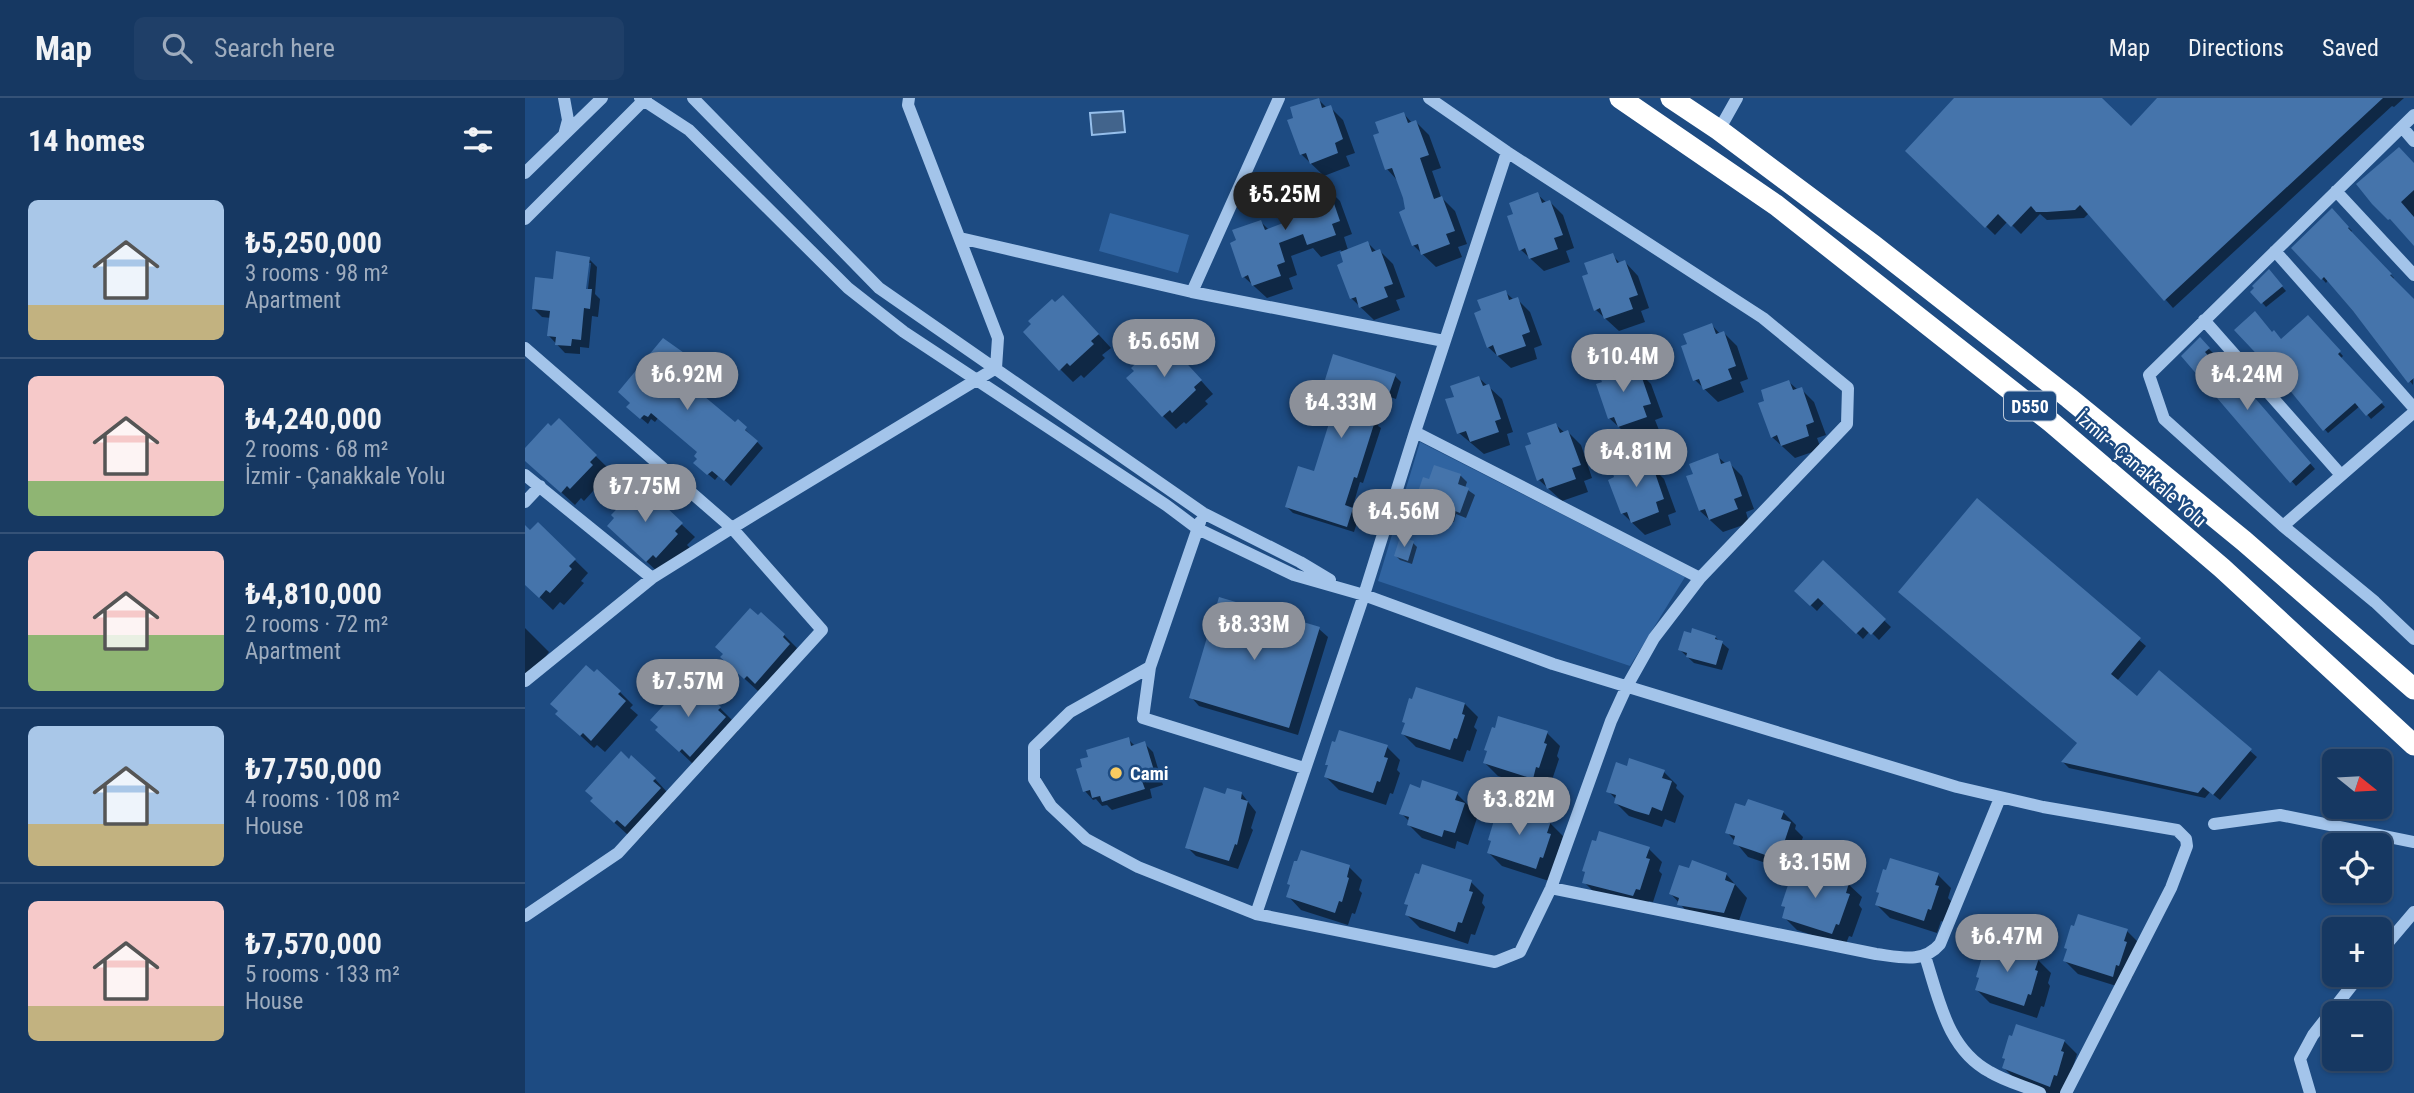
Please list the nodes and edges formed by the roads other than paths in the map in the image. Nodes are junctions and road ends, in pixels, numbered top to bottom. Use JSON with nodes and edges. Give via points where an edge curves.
{"nodes":[{"id":1,"x":564,"y":98,"type":"edge"},
{"id":2,"x":602,"y":98,"type":"edge"},
{"id":3,"x":693,"y":98,"type":"edge"},
{"id":4,"x":909,"y":98,"type":"edge"},
{"id":5,"x":1279,"y":98,"type":"edge"},
{"id":6,"x":1430,"y":98,"type":"edge"},
{"id":7,"x":1620,"y":98,"type":"edge"},
{"id":8,"x":1671,"y":98,"type":"edge"},
{"id":9,"x":1737,"y":98,"type":"edge"},
{"id":10,"x":643,"y":99,"type":"edge"},
{"id":11,"x":2414,"y":115,"type":"edge"},
{"id":12,"x":2402,"y":127,"type":"junction"},
{"id":13,"x":1719,"y":130,"type":"junction"},
{"id":14,"x":564,"y":135,"type":"junction"},
{"id":15,"x":2414,"y":141,"type":"edge"},
{"id":16,"x":1507,"y":152,"type":"junction"},
{"id":17,"x":525,"y":173,"type":"edge"},
{"id":18,"x":2336,"y":191,"type":"junction"},
{"id":19,"x":525,"y":219,"type":"edge"},
{"id":20,"x":960,"y":239,"type":"junction"},
{"id":21,"x":2275,"y":251,"type":"junction"},
{"id":22,"x":2414,"y":275,"type":"edge"},
{"id":23,"x":1192,"y":292,"type":"junction"},
{"id":24,"x":2204,"y":320,"type":"junction"},
{"id":25,"x":1444,"y":341,"type":"junction"},
{"id":26,"x":525,"y":348,"type":"edge"},
{"id":27,"x":996,"y":368,"type":"junction"},
{"id":28,"x":975,"y":381,"type":"junction"},
{"id":29,"x":2414,"y":410,"type":"edge"},
{"id":30,"x":1415,"y":432,"type":"junction"},
{"id":31,"x":525,"y":475,"type":"edge"},
{"id":32,"x":2341,"y":475,"type":"junction"},
{"id":33,"x":540,"y":486,"type":"junction"},
{"id":34,"x":525,"y":502,"type":"edge"},
{"id":35,"x":1203,"y":513,"type":"junction"},
{"id":36,"x":2283,"y":526,"type":"junction"},
{"id":37,"x":732,"y":528,"type":"junction"},
{"id":38,"x":1198,"y":529,"type":"junction"},
{"id":39,"x":652,"y":578,"type":"junction"},
{"id":40,"x":1700,"y":578,"type":"junction"},
{"id":41,"x":1341,"y":587,"type":"junction"},
{"id":42,"x":1364,"y":595,"type":"junction"},
{"id":43,"x":2414,"y":639,"type":"edge"},
{"id":44,"x":1150,"y":667,"type":"junction"},
{"id":45,"x":525,"y":681,"type":"edge"},
{"id":46,"x":1627,"y":686,"type":"junction"},
{"id":47,"x":2414,"y":689,"type":"edge"},
{"id":48,"x":2414,"y":745,"type":"edge"},
{"id":49,"x":1304,"y":768,"type":"junction"},
{"id":50,"x":2000,"y":799,"type":"junction"},
{"id":51,"x":2214,"y":824,"type":"dead end"},
{"id":52,"x":2414,"y":842,"type":"edge"},
{"id":53,"x":1551,"y":888,"type":"junction"},
{"id":54,"x":2414,"y":912,"type":"edge"},
{"id":55,"x":1256,"y":914,"type":"junction"},
{"id":56,"x":525,"y":916,"type":"edge"},
{"id":57,"x":2392,"y":938,"type":"edge"},
{"id":58,"x":1925,"y":957,"type":"junction"},
{"id":59,"x":2351,"y":987,"type":"edge"},
{"id":60,"x":2040,"y":1093,"type":"edge"},
{"id":61,"x":2066,"y":1093,"type":"edge"},
{"id":62,"x":2310,"y":1093,"type":"edge"}],
"edges":[{"from":1,"to":14,"type":"street","via":[[568,120]]},
{"from":2,"to":14,"type":"street"},
{"from":3,"to":27,"type":"street","via":[[879,288]]},
{"from":4,"to":20,"type":"street"},
{"from":5,"to":23,"type":"street"},
{"from":6,"to":16,"type":"street"},
{"from":7,"to":48,"type":"highway","name":"İzmir - Çanakkale Yolu","number":"D550","via":[[1776,205],[2051,422],[2222,568]]},
{"from":8,"to":13,"type":"highway","name":"İzmir - Çanakkale Yolu","number":"D550"},
{"from":9,"to":13,"type":"street"},
{"from":10,"to":19,"type":"street"},
{"from":10,"to":28,"type":"street","via":[[689,130],[848,288]]},
{"from":11,"to":12,"type":"street"},
{"from":12,"to":15,"type":"street"},
{"from":12,"to":18,"type":"street"},
{"from":13,"to":47,"type":"highway","name":"İzmir - Çanakkale Yolu","number":"D550","via":[[2069,398],[2244,541]]},
{"from":14,"to":17,"type":"street"},
{"from":16,"to":25,"type":"street"},
{"from":16,"to":40,"type":"street","via":[[1763,318],[1848,388],[1847,424]]},
{"from":18,"to":21,"type":"street"},
{"from":18,"to":22,"type":"street"},
{"from":20,"to":23,"type":"street"},
{"from":20,"to":27,"type":"street","via":[[998,338]]},
{"from":21,"to":24,"type":"street"},
{"from":21,"to":29,"type":"street"},
{"from":23,"to":25,"type":"street"},
{"from":24,"to":32,"type":"street"},
{"from":24,"to":36,"type":"street","via":[[2149,375],[2164,419]]},
{"from":25,"to":30,"type":"street"},
{"from":26,"to":37,"type":"street"},
{"from":27,"to":28,"type":"street"},
{"from":27,"to":35,"type":"street"},
{"from":28,"to":37,"type":"street"},
{"from":28,"to":38,"type":"street"},
{"from":29,"to":32,"type":"street"},
{"from":30,"to":40,"type":"street"},
{"from":30,"to":42,"type":"street"},
{"from":31,"to":33,"type":"street"},
{"from":32,"to":36,"type":"street"},
{"from":33,"to":34,"type":"street"},
{"from":33,"to":39,"type":"street"},
{"from":35,"to":38,"type":"street"},
{"from":35,"to":41,"type":"street"},
{"from":36,"to":43,"type":"street"},
{"from":37,"to":39,"type":"street"},
{"from":37,"to":56,"type":"street","via":[[822,630],[618,853]]},
{"from":38,"to":41,"type":"street","via":[[1294,575]]},
{"from":38,"to":44,"type":"street"},
{"from":39,"to":45,"type":"street"},
{"from":40,"to":46,"type":"street","via":[[1654,638]]},
{"from":41,"to":42,"type":"street"},
{"from":42,"to":46,"type":"street"},
{"from":42,"to":49,"type":"street"},
{"from":44,"to":49,"type":"street","via":[[1143,718]]},
{"from":44,"to":55,"type":"street","via":[[1070,712],[1034,747],[1034,779],[1051,806],[1086,839],[1138,867]]},
{"from":46,"to":50,"type":"street"},
{"from":46,"to":53,"type":"street"},
{"from":49,"to":55,"type":"street"},
{"from":50,"to":58,"type":"street","via":[[1940,944]]},
{"from":50,"to":61,"type":"street","via":[[2177,830],[2186,839],[2186,853],[2171,888]]},
{"from":51,"to":52,"type":"street","via":[[2280,815]]},
{"from":53,"to":55,"type":"street","via":[[1520,952],[1495,962]]},
{"from":53,"to":58,"type":"street","via":[[1876,954]]},
{"from":54,"to":57,"type":"street"},
{"from":58,"to":60,"type":"street","via":[[1949,1029],[1961,1048],[1992,1074]]},
{"from":59,"to":62,"type":"street","via":[[2300,1059]]}]}
